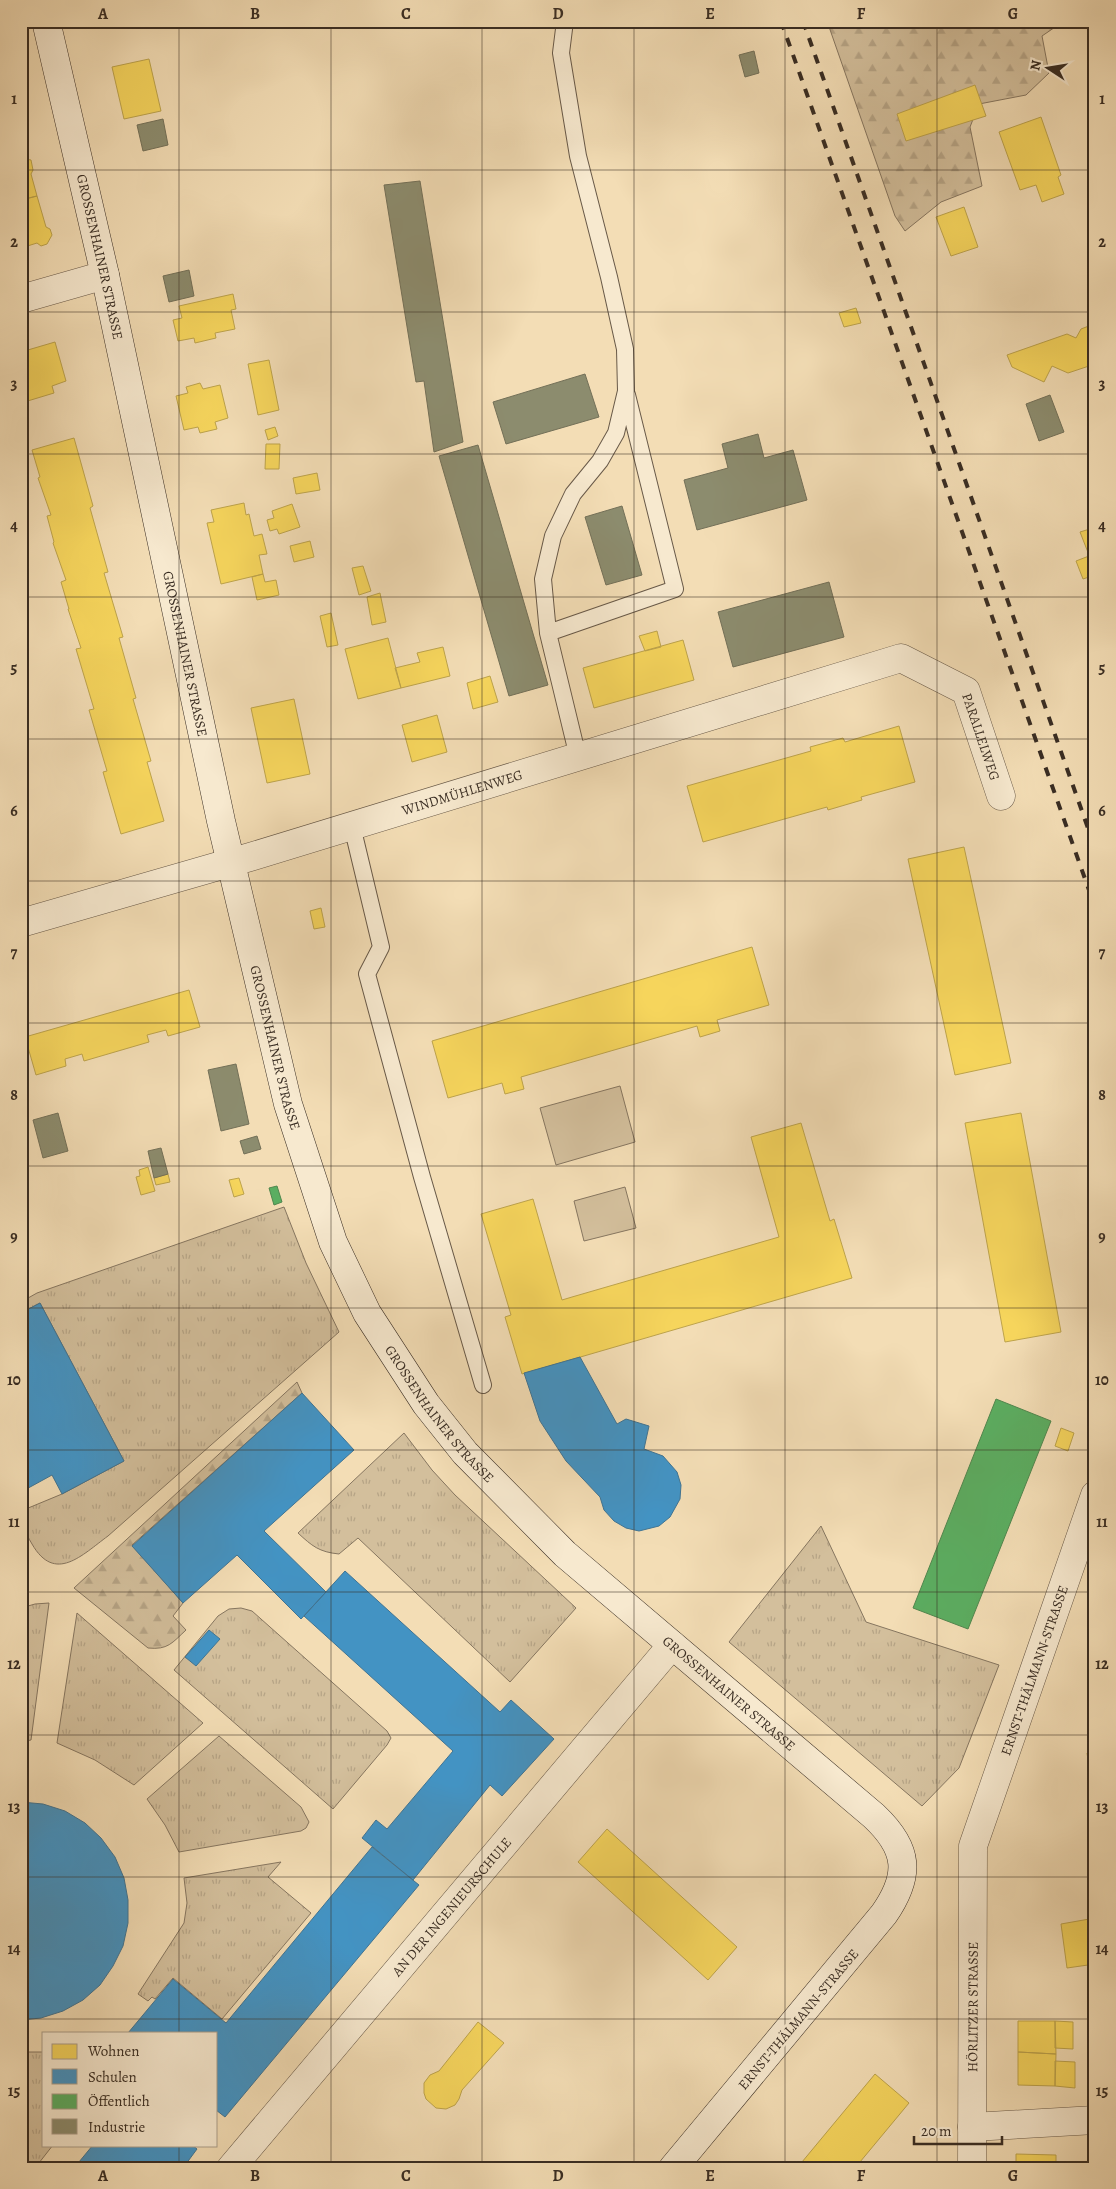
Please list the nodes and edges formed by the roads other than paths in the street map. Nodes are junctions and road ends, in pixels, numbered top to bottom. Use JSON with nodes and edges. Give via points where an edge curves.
{"nodes":[{"id":1,"x":46,"y":21,"type":"edge"},
{"id":2,"x":565,"y":21,"type":"edge"},
{"id":3,"x":105,"y":275,"type":"junction"},
{"id":4,"x":21,"y":299,"type":"edge"},
{"id":5,"x":626,"y":391,"type":"junction"},
{"id":6,"x":548,"y":633,"type":"junction"},
{"id":7,"x":901,"y":658,"type":"joint"},
{"id":8,"x":578,"y":757,"type":"junction"},
{"id":9,"x":1000,"y":796,"type":"dead end"},
{"id":10,"x":352,"y":826,"type":"junction"},
{"id":11,"x":232,"y":862,"type":"junction"},
{"id":12,"x":22,"y":918,"type":"edge"},
{"id":13,"x":482,"y":1385,"type":"dead end"},
{"id":14,"x":1095,"y":1495,"type":"edge"},
{"id":15,"x":672,"y":1646,"type":"junction"},
{"id":16,"x":973,"y":1846,"type":"joint"},
{"id":17,"x":902,"y":1860,"type":"joint"},
{"id":18,"x":1095,"y":2120,"type":"edge"},
{"id":19,"x":972,"y":2127,"type":"junction"},
{"id":20,"x":230,"y":2168,"type":"edge"},
{"id":21,"x":673,"y":2168,"type":"edge"},
{"id":22,"x":972,"y":2168,"type":"edge"}],
"edges":[{"from":1,"to":3,"type":"street","name":"GROSSENHAINER STRASSE"},
{"from":2,"to":5,"type":"lane","via":[[562,62],[578,156],[625,349]]},
{"from":3,"to":4,"type":"street"},
{"from":3,"to":11,"type":"street","name":"GROSSENHAINER STRASSE"},
{"from":5,"to":6,"type":"lane","via":[[616,433],[600,461],[573,494],[553,536],[543,579]]},
{"from":5,"to":6,"type":"lane","via":[[675,589]]},
{"from":6,"to":8,"type":"lane"},
{"from":7,"to":8,"type":"street","name":"WINDMÜHLENWEG"},
{"from":7,"to":9,"type":"street","name":"PARALLELWEG","via":[[966,690]]},
{"from":8,"to":10,"type":"street","name":"WINDMÜHLENWEG"},
{"from":10,"to":11,"type":"street","name":"WINDMÜHLENWEG"},
{"from":10,"to":13,"type":"lane","via":[[380,946],[367,974]]},
{"from":11,"to":12,"type":"street","name":"WINDMÜHLENWEG"},
{"from":11,"to":15,"type":"street","name":"GROSSENHAINER STRASSE","via":[[288,1104],[333,1242],[367,1313],[426,1404],[465,1453],[565,1554]]},
{"from":14,"to":16,"type":"street","name":"ERNST-THÄLMANN-STRASSE"},
{"from":15,"to":17,"type":"street","name":"GROSSENHAINER STRASSE","via":[[891,1832]]},
{"from":15,"to":20,"type":"street","name":"AN DER INGENIEURSCHULE"},
{"from":16,"to":19,"type":"street","name":"HÖRLITZER STRASSE"},
{"from":17,"to":21,"type":"street","name":"ERNST-THÄLMANN-STRASSE","via":[[903,1878],[884,1914]]},
{"from":18,"to":19,"type":"street"},
{"from":19,"to":22,"type":"street","name":"HÖRLITZER STRASSE"}]}
